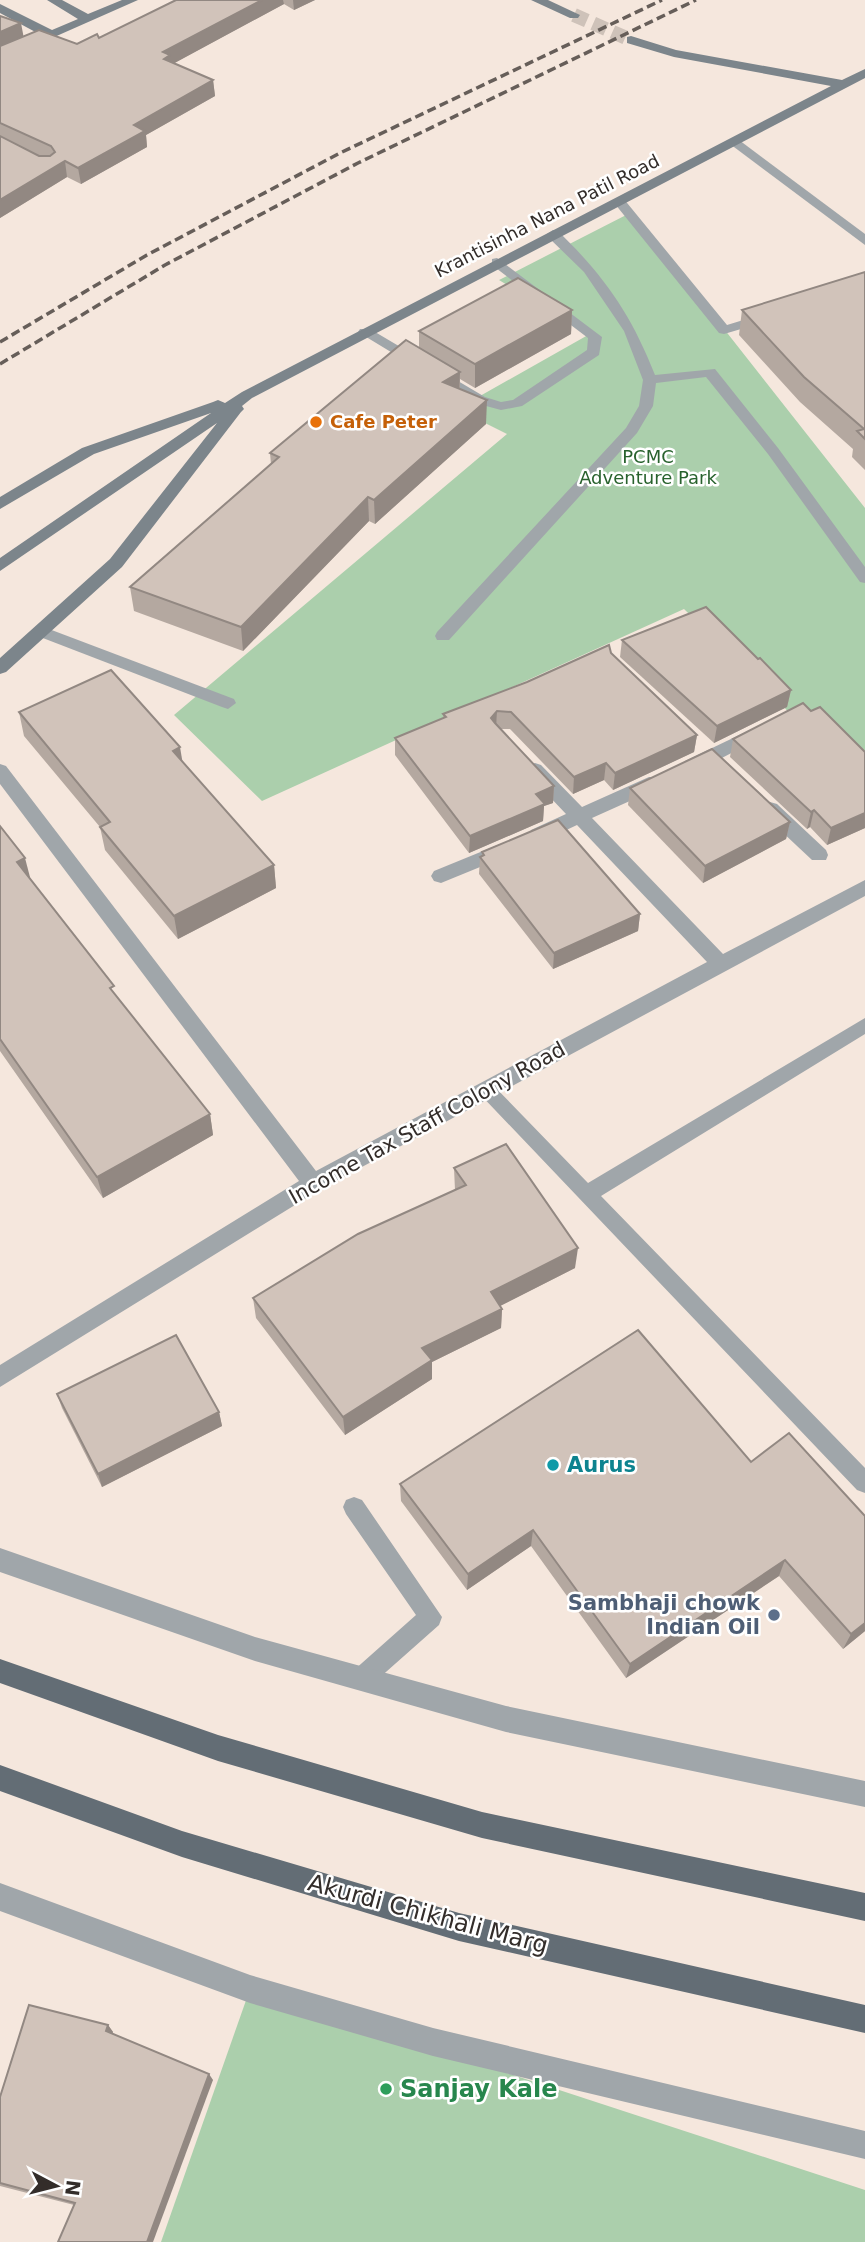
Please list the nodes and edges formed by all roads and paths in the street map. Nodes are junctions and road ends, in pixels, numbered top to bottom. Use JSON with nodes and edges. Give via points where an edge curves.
{"nodes":[{"id":1,"x":132,"y":0,"type":"edge"},
{"id":2,"x":537,"y":0,"type":"edge"},
{"id":3,"x":56,"y":1,"type":"edge"},
{"id":4,"x":0,"y":8,"type":"edge"},
{"id":5,"x":574,"y":15,"type":"tunnel mouth"},
{"id":6,"x":86,"y":18,"type":"junction"},
{"id":7,"x":50,"y":34,"type":"junction"},
{"id":8,"x":631,"y":40,"type":"tunnel mouth"},
{"id":9,"x":0,"y":57,"type":"edge"},
{"id":10,"x":865,"y":73,"type":"edge"},
{"id":11,"x":844,"y":84,"type":"junction"},
{"id":12,"x":735,"y":141,"type":"junction"},
{"id":13,"x":619,"y":201,"type":"junction"},
{"id":14,"x":554,"y":234,"type":"junction"},
{"id":15,"x":865,"y":240,"type":"edge"},
{"id":16,"x":497,"y":262,"type":"junction"},
{"id":17,"x":775,"y":315,"type":"edge"},
{"id":18,"x":365,"y":332,"type":"junction"},
{"id":19,"x":650,"y":380,"type":"junction"},
{"id":20,"x":247,"y":395,"type":"junction"},
{"id":21,"x":0,"y":504,"type":"edge"},
{"id":22,"x":0,"y":566,"type":"edge"},
{"id":23,"x":865,"y":578,"type":"edge"},
{"id":24,"x":41,"y":631,"type":"junction"},
{"id":25,"x":443,"y":636,"type":"dead end"},
{"id":26,"x":0,"y":668,"type":"edge"},
{"id":27,"x":228,"y":703,"type":"dead end"},
{"id":28,"x":769,"y":726,"type":"edge"},
{"id":29,"x":694,"y":737,"type":"edge"},
{"id":30,"x":520,"y":753,"type":"edge"},
{"id":31,"x":718,"y":760,"type":"junction"},
{"id":32,"x":0,"y":771,"type":"edge"},
{"id":33,"x":761,"y":801,"type":"edge"},
{"id":34,"x":581,"y":818,"type":"junction"},
{"id":35,"x":819,"y":855,"type":"dead end"},
{"id":36,"x":441,"y":876,"type":"dead end"},
{"id":37,"x":865,"y":887,"type":"edge"},
{"id":38,"x":721,"y":964,"type":"junction"},
{"id":39,"x":865,"y":1025,"type":"edge"},
{"id":40,"x":486,"y":1090,"type":"junction"},
{"id":41,"x":313,"y":1183,"type":"junction"},
{"id":42,"x":587,"y":1194,"type":"junction"},
{"id":43,"x":0,"y":1377,"type":"edge"},
{"id":44,"x":865,"y":1483,"type":"edge"},
{"id":45,"x":354,"y":1507,"type":"dead end"},
{"id":46,"x":0,"y":1560,"type":"edge"},
{"id":47,"x":0,"y":1671,"type":"edge"},
{"id":48,"x":361,"y":1679,"type":"junction"},
{"id":49,"x":0,"y":1778,"type":"edge"},
{"id":50,"x":865,"y":1794,"type":"edge"},
{"id":51,"x":0,"y":1898,"type":"edge"},
{"id":52,"x":865,"y":1907,"type":"edge"},
{"id":53,"x":865,"y":2019,"type":"edge"},
{"id":54,"x":865,"y":2145,"type":"edge"}],
"edges":[{"from":1,"to":6,"type":"main road"},
{"from":2,"to":5,"type":"main road"},
{"from":3,"to":6,"type":"main road"},
{"from":4,"to":7,"type":"main road"},
{"from":6,"to":7,"type":"main road"},
{"from":7,"to":9,"type":"main road"},
{"from":8,"to":11,"type":"main road","via":[[674,53]]},
{"from":10,"to":11,"type":"main road","name":"Krantisinha Nana Patil Road"},
{"from":11,"to":12,"type":"main road","name":"Krantisinha Nana Patil Road"},
{"from":12,"to":13,"type":"main road","name":"Krantisinha Nana Patil Road"},
{"from":12,"to":15,"type":"street"},
{"from":13,"to":14,"type":"main road","name":"Krantisinha Nana Patil Road"},
{"from":13,"to":17,"type":"lane","via":[[724,330]]},
{"from":14,"to":16,"type":"main road","name":"Krantisinha Nana Patil Road"},
{"from":14,"to":19,"type":"lane","via":[[589,270],[631,331]]},
{"from":16,"to":18,"type":"main road","name":"Krantisinha Nana Patil Road"},
{"from":16,"to":18,"type":"lane","via":[[595,337],[594,352],[517,403],[480,400]]},
{"from":18,"to":20,"type":"main road","name":"Krantisinha Nana Patil Road"},
{"from":19,"to":23,"type":"lane","via":[[710,372]]},
{"from":19,"to":25,"type":"lane","via":[[646,406],[632,430]]},
{"from":20,"to":21,"type":"main road","via":[[88,451]]},
{"from":20,"to":22,"type":"main road"},
{"from":20,"to":24,"type":"main road","via":[[116,563]]},
{"from":24,"to":26,"type":"main road"},
{"from":24,"to":27,"type":"lane"},
{"from":28,"to":31,"type":"street"},
{"from":29,"to":31,"type":"street"},
{"from":30,"to":34,"type":"street"},
{"from":31,"to":34,"type":"street"},
{"from":32,"to":41,"type":"street"},
{"from":33,"to":35,"type":"street"},
{"from":34,"to":36,"type":"street"},
{"from":34,"to":38,"type":"street"},
{"from":37,"to":38,"type":"street","name":"Income Tax Staff Colony Road"},
{"from":38,"to":40,"type":"street","name":"Income Tax Staff Colony Road"},
{"from":39,"to":42,"type":"lane"},
{"from":40,"to":41,"type":"street","name":"Income Tax Staff Colony Road"},
{"from":40,"to":42,"type":"lane"},
{"from":41,"to":43,"type":"street","name":"Income Tax Staff Colony Road"},
{"from":42,"to":44,"type":"lane"},
{"from":45,"to":48,"type":"lane","via":[[431,1617]]},
{"from":46,"to":48,"type":"street","via":[[255,1649]]},
{"from":47,"to":52,"type":"main road","via":[[218,1748],[482,1825]]},
{"from":48,"to":50,"type":"street","via":[[506,1720]]},
{"from":49,"to":53,"type":"main road","name":"Akurdi Chikhali Marg","via":[[182,1844],[459,1927]]},
{"from":51,"to":54,"type":"street","via":[[250,1989],[420,2039]]}]}
